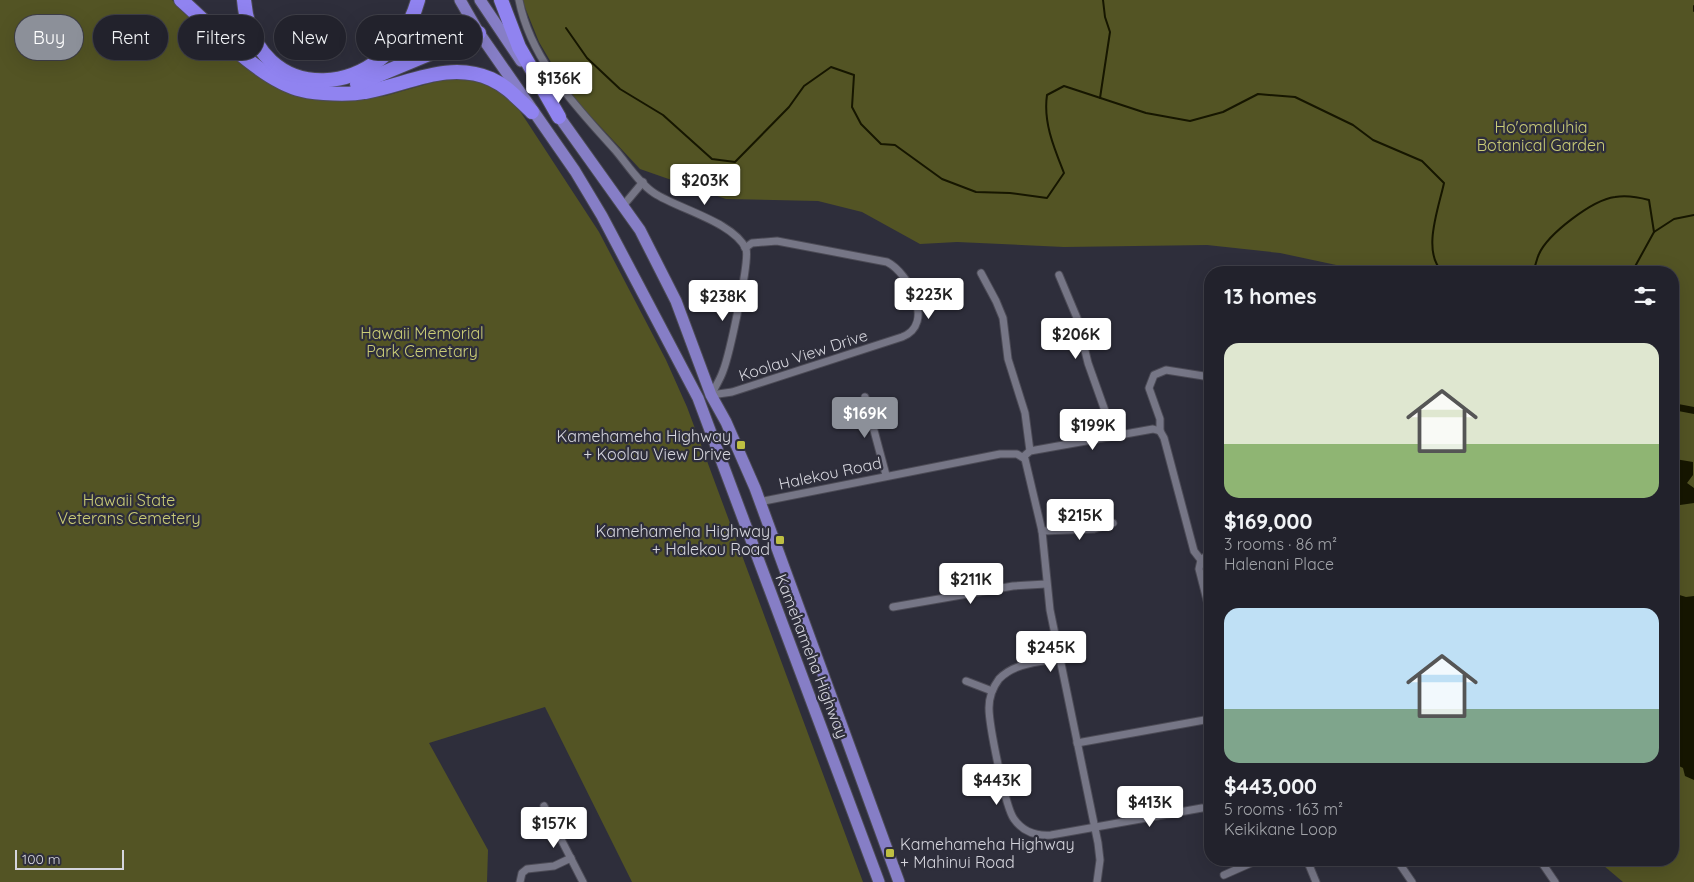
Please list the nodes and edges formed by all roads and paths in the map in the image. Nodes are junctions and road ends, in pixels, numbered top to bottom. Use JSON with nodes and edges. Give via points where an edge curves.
{"nodes":[{"id":1,"x":181,"y":0,"type":"edge"},
{"id":2,"x":244,"y":0,"type":"edge"},
{"id":3,"x":418,"y":0,"type":"edge"},
{"id":4,"x":460,"y":0,"type":"edge"},
{"id":5,"x":480,"y":0,"type":"edge"},
{"id":6,"x":501,"y":0,"type":"edge"},
{"id":7,"x":520,"y":0,"type":"edge"},
{"id":8,"x":469,"y":15,"type":"edge"},
{"id":9,"x":492,"y":18,"type":"junction"},
{"id":10,"x":482,"y":30,"type":"edge"},
{"id":11,"x":482,"y":37,"type":"edge"},
{"id":12,"x":415,"y":60,"type":"edge"},
{"id":13,"x":341,"y":92,"type":"junction"},
{"id":14,"x":532,"y":112,"type":"junction"},
{"id":15,"x":559,"y":117,"type":"junction"},
{"id":16,"x":643,"y":182,"type":"junction"},
{"id":17,"x":622,"y":207,"type":"junction"},
{"id":18,"x":602,"y":216,"type":"junction"},
{"id":19,"x":745,"y":248,"type":"junction"},
{"id":20,"x":981,"y":273,"type":"dead end"},
{"id":21,"x":1059,"y":275,"type":"dead end"},
{"id":22,"x":1204,"y":376,"type":"edge"},
{"id":23,"x":711,"y":395,"type":"junction"},
{"id":24,"x":865,"y":396,"type":"dead end"},
{"id":25,"x":698,"y":398,"type":"junction"},
{"id":26,"x":1160,"y":431,"type":"junction"},
{"id":27,"x":1114,"y":436,"type":"junction"},
{"id":28,"x":1030,"y":451,"type":"junction"},
{"id":29,"x":1023,"y":457,"type":"junction"},
{"id":30,"x":886,"y":475,"type":"junction"},
{"id":31,"x":759,"y":502,"type":"junction"},
{"id":32,"x":740,"y":508,"type":"junction"},
{"id":33,"x":1113,"y":522,"type":"dead end"},
{"id":34,"x":1042,"y":531,"type":"junction"},
{"id":35,"x":1204,"y":558,"type":"edge"},
{"id":36,"x":1201,"y":560,"type":"junction"},
{"id":37,"x":1046,"y":584,"type":"junction"},
{"id":38,"x":1204,"y":589,"type":"edge"},
{"id":39,"x":893,"y":607,"type":"dead end"},
{"id":40,"x":809,"y":637,"type":"junction"},
{"id":41,"x":791,"y":644,"type":"junction"},
{"id":42,"x":1060,"y":658,"type":"junction"},
{"id":43,"x":966,"y":681,"type":"dead end"},
{"id":44,"x":992,"y":691,"type":"junction"},
{"id":45,"x":1204,"y":720,"type":"edge"},
{"id":46,"x":1077,"y":743,"type":"junction"},
{"id":47,"x":544,"y":806,"type":"dead end"},
{"id":48,"x":1202,"y":808,"type":"dead end"},
{"id":49,"x":1095,"y":827,"type":"junction"},
{"id":50,"x":571,"y":858,"type":"junction"},
{"id":51,"x":1244,"y":866,"type":"edge"},
{"id":52,"x":1309,"y":866,"type":"edge"},
{"id":53,"x":1401,"y":866,"type":"edge"},
{"id":54,"x":1544,"y":866,"type":"edge"},
{"id":55,"x":1224,"y":875,"type":"dead end"},
{"id":56,"x":520,"y":882,"type":"edge"},
{"id":57,"x":583,"y":882,"type":"edge"},
{"id":58,"x":879,"y":882,"type":"edge"},
{"id":59,"x":899,"y":882,"type":"edge"},
{"id":60,"x":1098,"y":882,"type":"edge"},
{"id":61,"x":1316,"y":882,"type":"edge"},
{"id":62,"x":1412,"y":882,"type":"edge"},
{"id":63,"x":1555,"y":882,"type":"edge"}],
"edges":[{"from":1,"to":13,"type":"highway","via":[[276,80],[312,92]]},
{"from":2,"to":3,"type":"highway","via":[[256,38],[271,59],[302,77],[330,81],[357,75],[386,55],[408,28]]},
{"from":4,"to":8,"type":"main road","name":"Kamehameha Highway"},
{"from":5,"to":9,"type":"main road"},
{"from":6,"to":15,"type":"highway","via":[[519,47]]},
{"from":7,"to":16,"type":"street","via":[[523,18],[551,73],[576,108]]},
{"from":9,"to":10,"type":"main road"},
{"from":9,"to":15,"type":"main road"},
{"from":11,"to":14,"type":"main road","name":"Kamehameha Highway"},
{"from":12,"to":13,"type":"highway","via":[[345,87]]},
{"from":13,"to":14,"type":"highway","via":[[364,92],[436,73],[468,72],[499,84]]},
{"from":14,"to":18,"type":"main road","name":"Kamehameha Highway","via":[[575,171]]},
{"from":15,"to":17,"type":"main road"},
{"from":16,"to":17,"type":"street"},
{"from":16,"to":19,"type":"street","via":[[659,196],[726,228],[739,238]]},
{"from":17,"to":18,"type":"main road"},
{"from":17,"to":23,"type":"main road","via":[[640,230],[662,271]]},
{"from":18,"to":25,"type":"main road","name":"Kamehameha Highway"},
{"from":19,"to":23,"type":"street","via":[[745,273],[723,372]]},
{"from":19,"to":23,"type":"street","name":"Koolau View Drive","via":[[752,243],[776,241],[887,262],[905,277],[919,318],[913,330],[902,337],[741,390]]},
{"from":20,"to":28,"type":"street","via":[[1003,318],[1008,359],[1025,413]]},
{"from":21,"to":27,"type":"street","via":[[1077,318],[1088,363]]},
{"from":22,"to":26,"type":"street","via":[[1166,370],[1154,375],[1149,388],[1160,418]]},
{"from":23,"to":25,"type":"main road"},
{"from":23,"to":31,"type":"main road","via":[[726,422]]},
{"from":24,"to":30,"type":"street"},
{"from":25,"to":32,"type":"main road","name":"Kamehameha Highway"},
{"from":26,"to":27,"type":"street"},
{"from":26,"to":36,"type":"street","via":[[1194,551]]},
{"from":27,"to":28,"type":"street"},
{"from":28,"to":29,"type":"street"},
{"from":29,"to":30,"type":"street","name":"Halekou Road","via":[[1000,454]]},
{"from":29,"to":34,"type":"street","via":[[1028,464]]},
{"from":30,"to":31,"type":"street","name":"Halekou Road"},
{"from":31,"to":32,"type":"main road"},
{"from":31,"to":40,"type":"main road"},
{"from":32,"to":41,"type":"main road","name":"Kamehameha Highway"},
{"from":33,"to":34,"type":"street","via":[[1094,529]]},
{"from":34,"to":37,"type":"street"},
{"from":35,"to":36,"type":"street"},
{"from":36,"to":38,"type":"street","via":[[1199,569]]},
{"from":37,"to":39,"type":"street","via":[[1013,586]]},
{"from":37,"to":42,"type":"street"},
{"from":40,"to":41,"type":"main road"},
{"from":40,"to":59,"type":"main road"},
{"from":41,"to":58,"type":"main road","name":"Kamehameha Highway"},
{"from":42,"to":44,"type":"street","via":[[1015,668],[1000,678]]},
{"from":42,"to":46,"type":"street"},
{"from":43,"to":44,"type":"street"},
{"from":44,"to":49,"type":"street","via":[[989,715],[1009,810],[1014,820],[1022,828],[1039,835]]},
{"from":45,"to":46,"type":"street"},
{"from":46,"to":49,"type":"street"},
{"from":47,"to":50,"type":"street"},
{"from":48,"to":49,"type":"street"},
{"from":49,"to":60,"type":"street","via":[[1100,852]]},
{"from":50,"to":56,"type":"street","via":[[554,866],[527,870],[522,873]]},
{"from":50,"to":57,"type":"street"},
{"from":51,"to":55,"type":"street"},
{"from":52,"to":61,"type":"street"},
{"from":53,"to":62,"type":"street"},
{"from":54,"to":63,"type":"street"}]}
